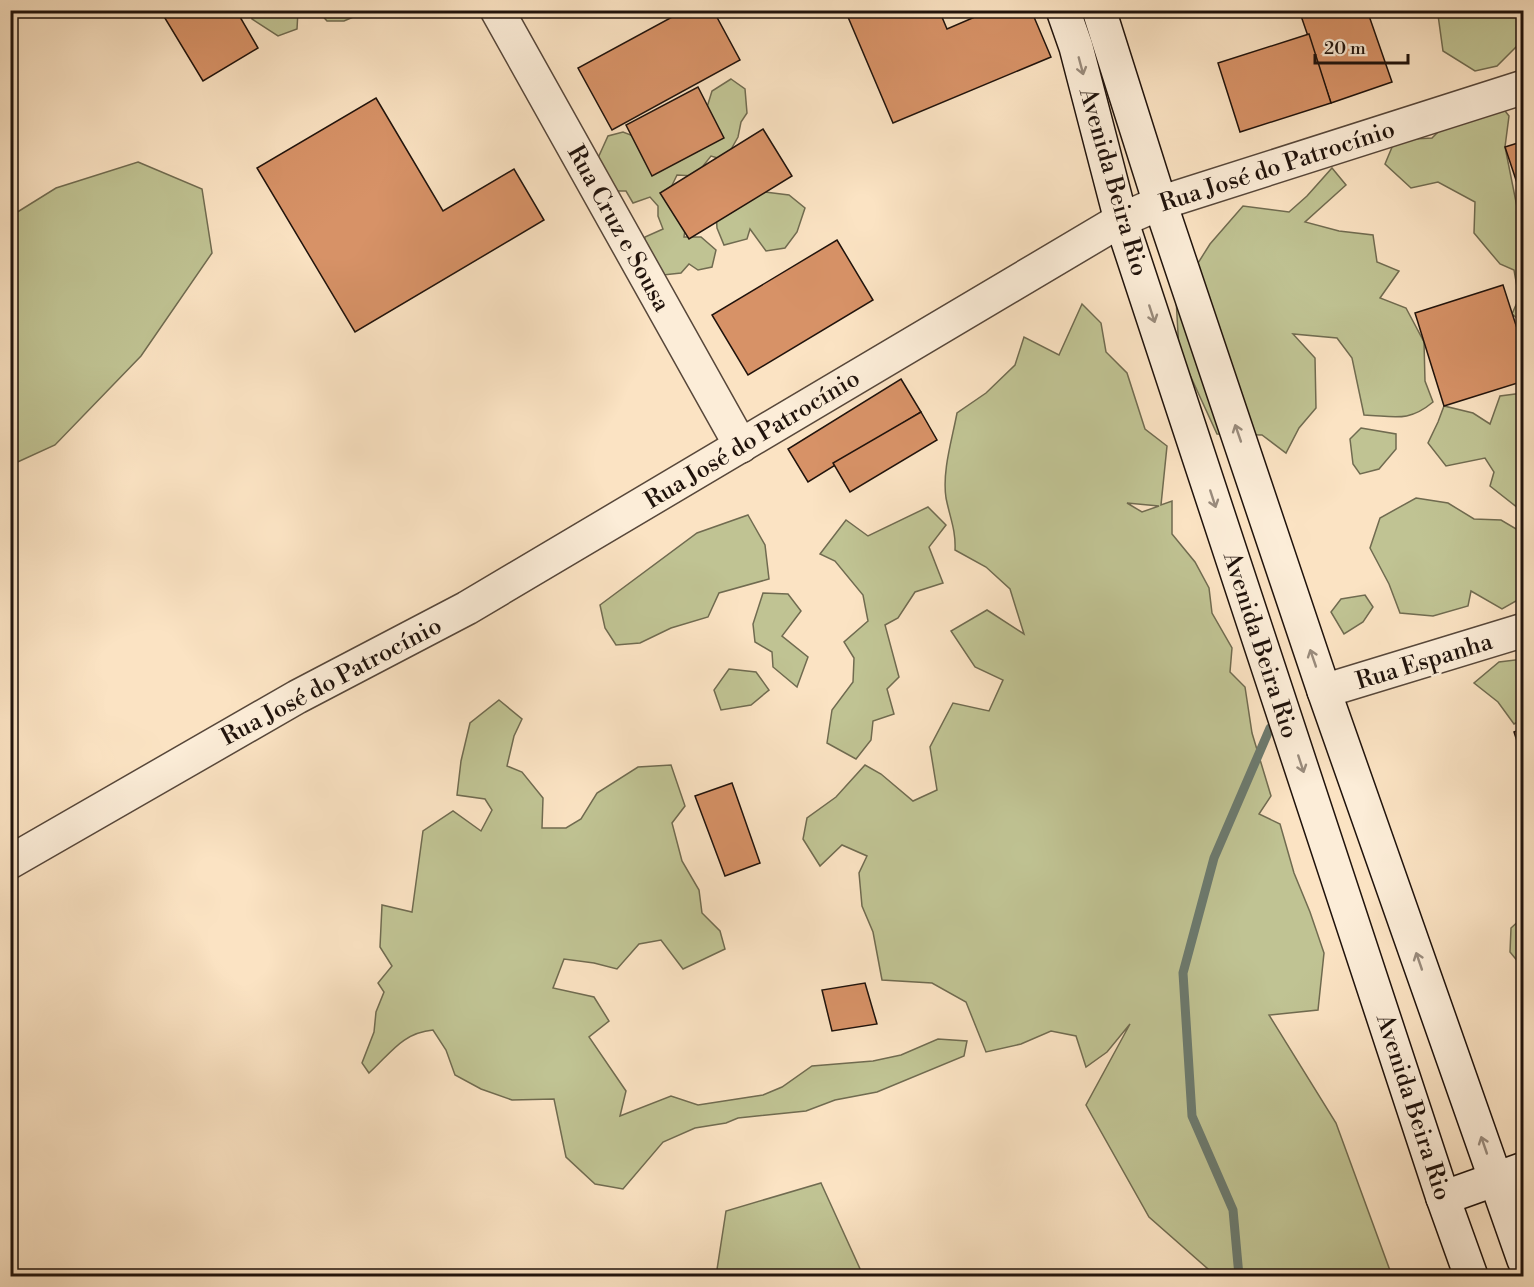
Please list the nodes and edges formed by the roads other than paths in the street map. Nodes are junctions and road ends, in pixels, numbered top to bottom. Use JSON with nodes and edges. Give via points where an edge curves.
{"nodes":[{"id":1,"x":497,"y":10,"type":"edge"},
{"id":2,"x":1063,"y":10,"type":"edge"},
{"id":3,"x":1099,"y":10,"type":"edge"},
{"id":4,"x":1524,"y":87,"type":"edge"},
{"id":5,"x":1160,"y":203,"type":"junction"},
{"id":6,"x":1121,"y":220,"type":"junction"},
{"id":7,"x":741,"y":446,"type":"junction"},
{"id":8,"x":1524,"y":630,"type":"edge"},
{"id":9,"x":1324,"y":691,"type":"junction"},
{"id":10,"x":10,"y":862,"type":"edge"},
{"id":11,"x":1510,"y":1174,"type":"edge"},
{"id":12,"x":1443,"y":1198,"type":"junction"},
{"id":13,"x":1524,"y":1260,"type":"edge"},
{"id":14,"x":1472,"y":1276,"type":"edge"}],
"edges":[{"from":1,"to":7,"type":"main road","name":"Rua Cruz e Sousa"},
{"from":2,"to":6,"type":"main road","name":"Avenida Beira Rio","one_way":true},
{"from":3,"to":5,"type":"main road","name":"Avenida Beira Rio"},
{"from":4,"to":5,"type":"main road","name":"Rua José do Patrocínio"},
{"from":5,"to":6,"type":"main road","name":"Rua José do Patrocínio"},
{"from":9,"to":5,"type":"main road","name":"Avenida Beira Rio","one_way":true},
{"from":6,"to":7,"type":"main road","name":"Rua José do Patrocínio"},
{"from":6,"to":12,"type":"main road","name":"Avenida Beira Rio","one_way":true},
{"from":7,"to":10,"type":"main road","name":"Rua José do Patrocínio","via":[[467,608],[297,697]]},
{"from":8,"to":9,"type":"main road","name":"Rua Espanha"},
{"from":11,"to":9,"type":"main road","name":"Avenida Beira Rio","one_way":true},
{"from":11,"to":12,"type":"main road"},
{"from":11,"to":13,"type":"main road","name":"Avenida Beira Rio"},
{"from":12,"to":14,"type":"main road","name":"Avenida Beira Rio"}]}
